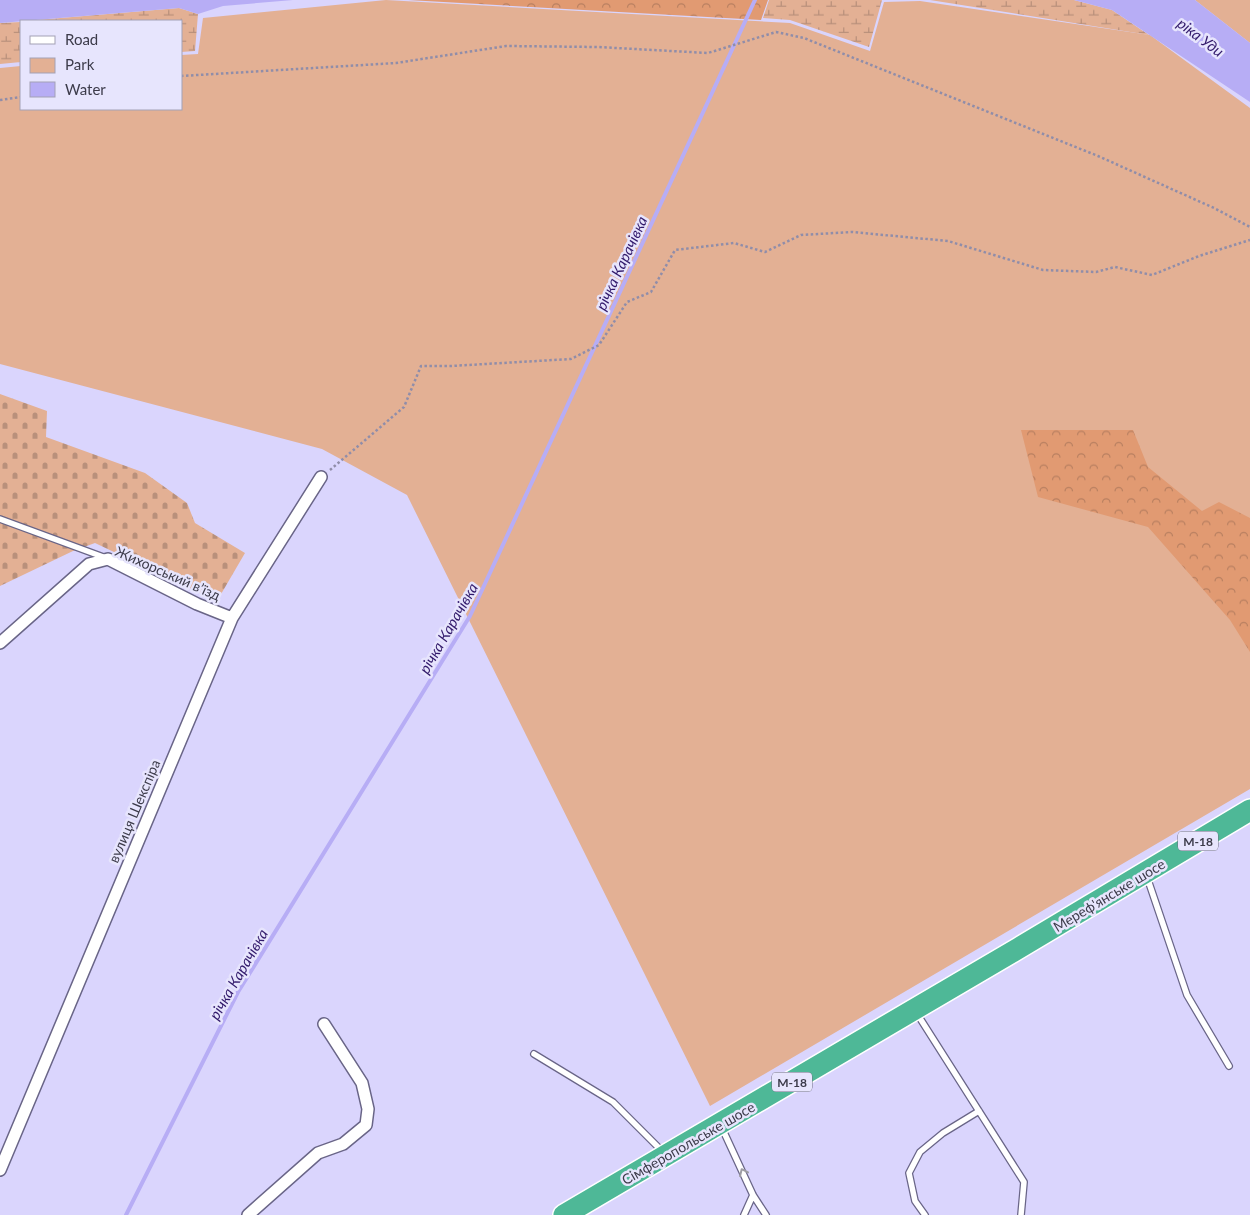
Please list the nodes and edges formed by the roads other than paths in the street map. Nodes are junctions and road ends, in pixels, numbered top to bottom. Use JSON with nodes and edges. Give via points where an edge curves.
{"nodes":[{"id":1,"x":321,"y":477,"type":"road end"},
{"id":2,"x":0,"y":519,"type":"edge"},
{"id":3,"x":108,"y":559,"type":"junction"},
{"id":4,"x":232,"y":618,"type":"junction"},
{"id":5,"x":0,"y":643,"type":"edge"},
{"id":6,"x":1250,"y":810,"type":"edge"},
{"id":7,"x":1146,"y":872,"type":"junction"},
{"id":8,"x":1019,"y":948,"type":"joint"},
{"id":9,"x":915,"y":1010,"type":"junction"},
{"id":10,"x":324,"y":1024,"type":"dead end"},
{"id":11,"x":534,"y":1054,"type":"dead end"},
{"id":12,"x":1228,"y":1066,"type":"dead end"},
{"id":13,"x":979,"y":1111,"type":"junction"},
{"id":14,"x":720,"y":1124,"type":"junction"},
{"id":15,"x":666,"y":1155,"type":"junction"},
{"id":16,"x":0,"y":1170,"type":"edge"},
{"id":17,"x":754,"y":1195,"type":"junction"},
{"id":18,"x":1022,"y":1214,"type":"edge"},
{"id":19,"x":248,"y":1215,"type":"edge"},
{"id":20,"x":564,"y":1215,"type":"edge"},
{"id":21,"x":744,"y":1215,"type":"edge"},
{"id":22,"x":766,"y":1215,"type":"edge"},
{"id":23,"x":925,"y":1215,"type":"edge"}],
"edges":[{"from":1,"to":4,"type":"street","name":"вулиця Шекспіра"},
{"from":2,"to":3,"type":"lane"},
{"from":3,"to":4,"type":"street","name":"Жихорський в’їзд"},
{"from":3,"to":5,"type":"street","name":"Жихорський в’їзд","via":[[90,564]]},
{"from":4,"to":16,"type":"street","name":"вулиця Шекспіра"},
{"from":6,"to":7,"type":"highway","name":"Мереф'янське шосе","number":"М-18"},
{"from":7,"to":8,"type":"highway","name":"Мереф'янське шосе","number":"М-18"},
{"from":7,"to":12,"type":"lane","via":[[1187,995]]},
{"from":8,"to":9,"type":"highway","name":"Сімферопольське шосе","number":"М-18"},
{"from":9,"to":13,"type":"lane"},
{"from":9,"to":14,"type":"highway","name":"Сімферопольське шосе","number":"М-18"},
{"from":10,"to":19,"type":"street","via":[[362,1083],[368,1109],[366,1126],[343,1144],[318,1153]]},
{"from":11,"to":15,"type":"lane","via":[[613,1102]]},
{"from":13,"to":18,"type":"lane","via":[[1024,1182]]},
{"from":13,"to":23,"type":"lane","via":[[920,1152],[909,1173],[916,1201]]},
{"from":14,"to":15,"type":"highway","name":"Сімферопольське шосе","number":"М-18"},
{"from":17,"to":14,"type":"lane","one_way":true},
{"from":15,"to":20,"type":"highway","name":"Сімферопольське шосе","number":"М-18"},
{"from":17,"to":21,"type":"lane"},
{"from":17,"to":22,"type":"lane"}]}
